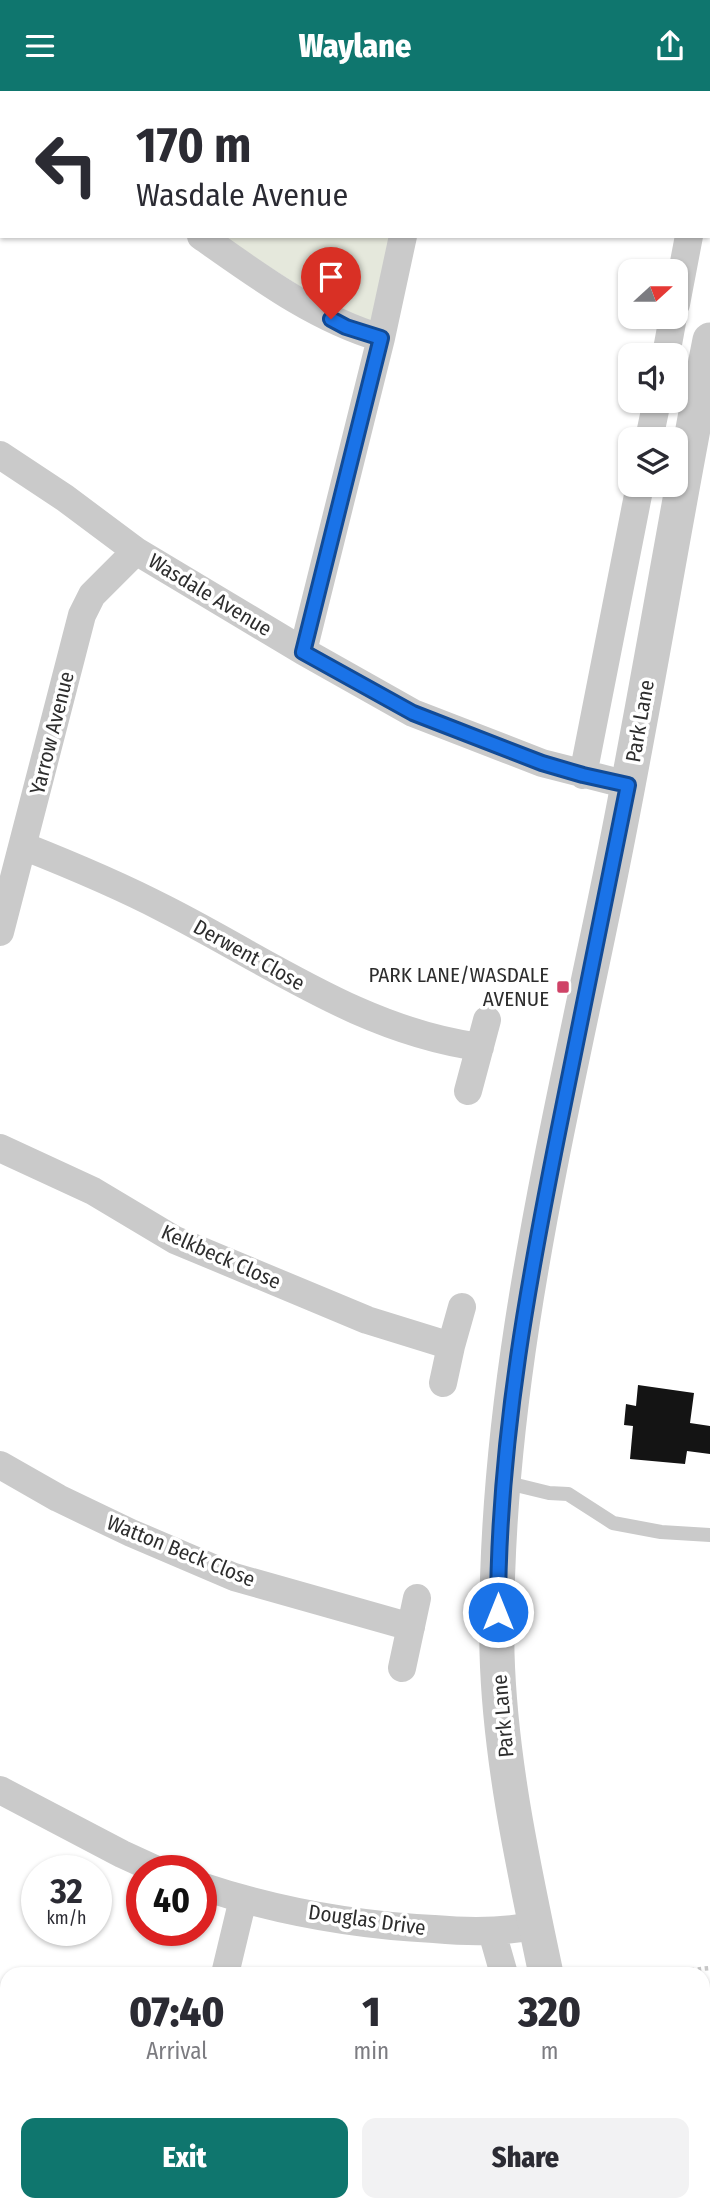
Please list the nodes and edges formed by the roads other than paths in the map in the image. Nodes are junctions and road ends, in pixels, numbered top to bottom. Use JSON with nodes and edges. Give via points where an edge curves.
{"nodes":[{"id":1,"x":204,"y":238,"type":"edge"},
{"id":2,"x":403,"y":238,"type":"edge"},
{"id":3,"x":689,"y":238,"type":"edge"},
{"id":4,"x":685,"y":259,"type":"edge"},
{"id":5,"x":381,"y":338,"type":"junction"},
{"id":6,"x":710,"y":340,"type":"edge"},
{"id":7,"x":706,"y":384,"type":"edge"},
{"id":8,"x":0,"y":455,"type":"edge"},
{"id":9,"x":638,"y":497,"type":"edge"},
{"id":10,"x":136,"y":551,"type":"junction"},
{"id":11,"x":303,"y":652,"type":"junction"},
{"id":12,"x":583,"y":775,"type":"junction"},
{"id":13,"x":628,"y":785,"type":"junction"},
{"id":14,"x":23,"y":846,"type":"junction"},
{"id":15,"x":0,"y":932,"type":"edge"},
{"id":16,"x":468,"y":1091,"type":"dead end"},
{"id":17,"x":0,"y":1148,"type":"edge"},
{"id":18,"x":462,"y":1307,"type":"dead end"},
{"id":19,"x":451,"y":1346,"type":"junction"},
{"id":20,"x":443,"y":1383,"type":"dead end"},
{"id":21,"x":0,"y":1465,"type":"edge"},
{"id":22,"x":502,"y":1481,"type":"junction"},
{"id":23,"x":710,"y":1535,"type":"edge"},
{"id":24,"x":417,"y":1598,"type":"dead end"},
{"id":25,"x":411,"y":1627,"type":"junction"},
{"id":26,"x":402,"y":1668,"type":"dead end"},
{"id":27,"x":0,"y":1790,"type":"edge"},
{"id":28,"x":126,"y":1856,"type":"edge"},
{"id":29,"x":217,"y":1891,"type":"edge"},
{"id":30,"x":243,"y":1899,"type":"junction"},
{"id":31,"x":536,"y":1925,"type":"junction"},
{"id":32,"x":492,"y":1932,"type":"junction"},
{"id":33,"x":227,"y":1967,"type":"edge"},
{"id":34,"x":502,"y":1967,"type":"edge"},
{"id":35,"x":545,"y":1967,"type":"edge"}],
"edges":[{"from":1,"to":5,"type":"street","via":[[316,312]]},
{"from":2,"to":5,"type":"street"},
{"from":3,"to":4,"type":"street"},
{"from":5,"to":11,"type":"street"},
{"from":6,"to":7,"type":"street","name":"Park Lane"},
{"from":7,"to":13,"type":"street","name":"Park Lane"},
{"from":8,"to":10,"type":"street","name":"Wasdale Avenue"},
{"from":9,"to":12,"type":"street"},
{"from":10,"to":11,"type":"street","name":"Wasdale Avenue"},
{"from":10,"to":14,"type":"street","name":"Yarrow Avenue","via":[[92,595],[82,615]]},
{"from":11,"to":12,"type":"street","name":"Wasdale Avenue","via":[[413,713]]},
{"from":12,"to":13,"type":"street","name":"Wasdale Avenue"},
{"from":13,"to":22,"type":"street","name":"Park Lane","via":[[540,1221]]},
{"from":14,"to":15,"type":"street","name":"Yarrow Avenue"},
{"from":14,"to":16,"type":"street","name":"Derwent Close","via":[[166,909],[329,999],[399,1029],[446,1042],[483,1033]]},
{"from":17,"to":19,"type":"street","name":"Kelkbeck Close","via":[[93,1191],[175,1240],[367,1320]]},
{"from":18,"to":19,"type":"street"},
{"from":19,"to":20,"type":"street"},
{"from":21,"to":25,"type":"street","name":"Watton Beck Close","via":[[131,1533],[234,1577]]},
{"from":22,"to":23,"type":"lane","via":[[568,1495],[613,1523]]},
{"from":22,"to":31,"type":"street","name":"Park Lane","via":[[500,1697],[517,1829]]},
{"from":24,"to":25,"type":"street"},
{"from":25,"to":26,"type":"street"},
{"from":27,"to":28,"type":"street"},
{"from":29,"to":30,"type":"street","name":"Douglas Drive"},
{"from":30,"to":32,"type":"street","name":"Douglas Drive","via":[[389,1927]]},
{"from":30,"to":33,"type":"street"},
{"from":31,"to":32,"type":"street","name":"Douglas Drive"},
{"from":31,"to":35,"type":"street","name":"Park Lane"},
{"from":32,"to":34,"type":"street"}]}
